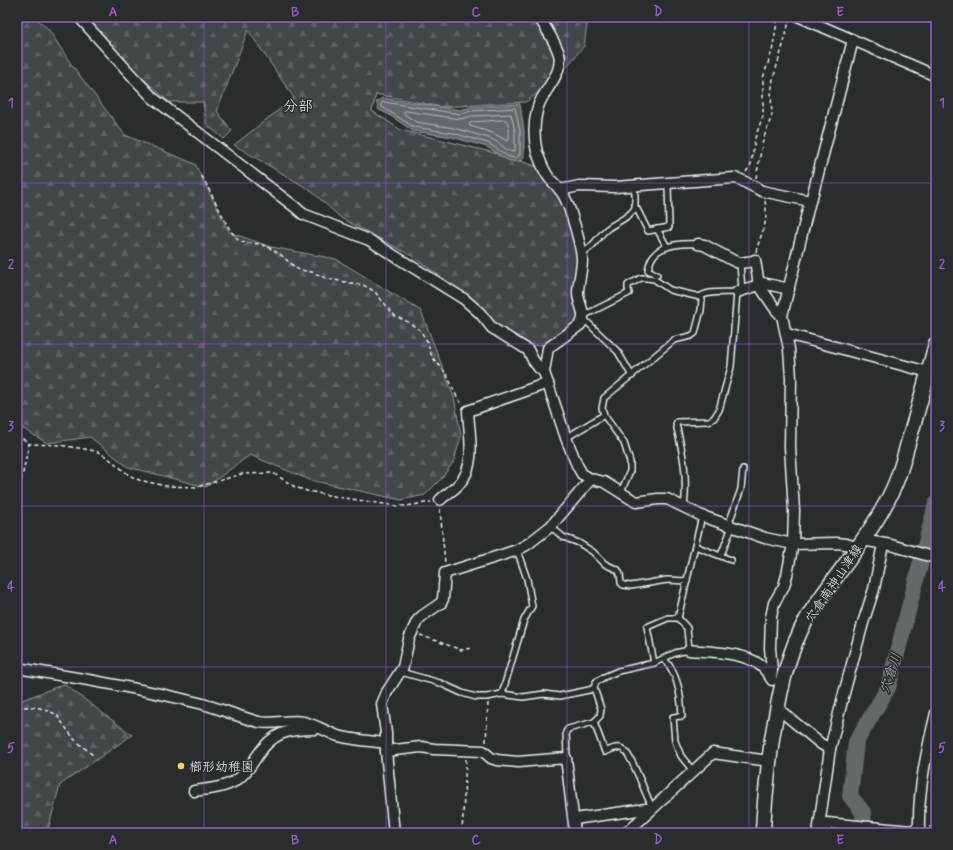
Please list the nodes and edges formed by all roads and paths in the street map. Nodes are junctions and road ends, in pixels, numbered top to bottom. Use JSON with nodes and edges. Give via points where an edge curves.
{"nodes":[{"id":1,"x":79,"y":17,"type":"edge"},
{"id":2,"x":539,"y":17,"type":"edge"},
{"id":3,"x":778,"y":17,"type":"edge"},
{"id":4,"x":790,"y":17,"type":"edge"},
{"id":5,"x":800,"y":17,"type":"edge"},
{"id":6,"x":853,"y":40,"type":"junction"},
{"id":7,"x":936,"y":76,"type":"edge"},
{"id":8,"x":202,"y":176,"type":"dead end"},
{"id":9,"x":741,"y":180,"type":"junction"},
{"id":10,"x":668,"y":183,"type":"junction"},
{"id":11,"x":632,"y":186,"type":"junction"},
{"id":12,"x":758,"y":188,"type":"junction"},
{"id":13,"x":560,"y":190,"type":"junction"},
{"id":14,"x":810,"y":201,"type":"junction"},
{"id":15,"x":635,"y":208,"type":"junction"},
{"id":16,"x":657,"y":229,"type":"junction"},
{"id":17,"x":698,"y":244,"type":"joint"},
{"id":18,"x":667,"y":247,"type":"junction"},
{"id":19,"x":582,"y":253,"type":"junction"},
{"id":20,"x":754,"y":260,"type":"junction"},
{"id":21,"x":740,"y":263,"type":"junction"},
{"id":22,"x":657,"y":275,"type":"dead end"},
{"id":23,"x":759,"y":284,"type":"junction"},
{"id":24,"x":789,"y":289,"type":"junction"},
{"id":25,"x":740,"y":291,"type":"junction"},
{"id":26,"x":700,"y":297,"type":"junction"},
{"id":27,"x":782,"y":316,"type":"junction"},
{"id":28,"x":583,"y":317,"type":"junction"},
{"id":29,"x":787,"y":334,"type":"junction"},
{"id":30,"x":936,"y":344,"type":"edge"},
{"id":31,"x":544,"y":372,"type":"junction"},
{"id":32,"x":928,"y":372,"type":"junction"},
{"id":33,"x":632,"y":376,"type":"junction"},
{"id":34,"x":548,"y":383,"type":"junction"},
{"id":35,"x":468,"y":411,"type":"junction"},
{"id":36,"x":604,"y":414,"type":"junction"},
{"id":37,"x":17,"y":434,"type":"edge"},
{"id":38,"x":566,"y":438,"type":"junction"},
{"id":39,"x":29,"y":444,"type":"junction"},
{"id":40,"x":743,"y":469,"type":"dead end"},
{"id":41,"x":591,"y":479,"type":"junction"},
{"id":42,"x":621,"y":492,"type":"junction"},
{"id":43,"x":440,"y":500,"type":"junction"},
{"id":44,"x":17,"y":501,"type":"edge"},
{"id":45,"x":684,"y":507,"type":"junction"},
{"id":46,"x":702,"y":516,"type":"junction"},
{"id":47,"x":550,"y":526,"type":"junction"},
{"id":48,"x":730,"y":526,"type":"junction"},
{"id":49,"x":793,"y":544,"type":"junction"},
{"id":50,"x":860,"y":544,"type":"junction"},
{"id":51,"x":887,"y":545,"type":"junction"},
{"id":52,"x":695,"y":546,"type":"junction"},
{"id":53,"x":517,"y":550,"type":"junction"},
{"id":54,"x":721,"y":555,"type":"junction"},
{"id":55,"x":936,"y":558,"type":"edge"},
{"id":56,"x":731,"y":560,"type":"dead end"},
{"id":57,"x":445,"y":574,"type":"junction"},
{"id":58,"x":687,"y":581,"type":"junction"},
{"id":59,"x":678,"y":618,"type":"junction"},
{"id":60,"x":412,"y":632,"type":"junction"},
{"id":61,"x":472,"y":648,"type":"dead end"},
{"id":62,"x":689,"y":650,"type":"junction"},
{"id":63,"x":664,"y":659,"type":"junction"},
{"id":64,"x":654,"y":663,"type":"junction"},
{"id":65,"x":17,"y":668,"type":"edge"},
{"id":66,"x":401,"y":672,"type":"junction"},
{"id":67,"x":771,"y":678,"type":"junction"},
{"id":68,"x":594,"y":688,"type":"junction"},
{"id":69,"x":502,"y":694,"type":"junction"},
{"id":70,"x":488,"y":697,"type":"junction"},
{"id":71,"x":778,"y":702,"type":"junction"},
{"id":72,"x":17,"y":707,"type":"edge"},
{"id":73,"x":936,"y":713,"type":"edge"},
{"id":74,"x":594,"y":722,"type":"junction"},
{"id":75,"x":323,"y":730,"type":"junction"},
{"id":76,"x":386,"y":747,"type":"junction"},
{"id":77,"x":830,"y":749,"type":"junction"},
{"id":78,"x":466,"y":750,"type":"junction"},
{"id":79,"x":483,"y":751,"type":"junction"},
{"id":80,"x":94,"y":756,"type":"dead end"},
{"id":81,"x":566,"y":758,"type":"junction"},
{"id":82,"x":769,"y":761,"type":"junction"},
{"id":83,"x":693,"y":771,"type":"junction"},
{"id":84,"x":194,"y":792,"type":"dead end"},
{"id":85,"x":653,"y":808,"type":"junction"},
{"id":86,"x":574,"y":820,"type":"junction"},
{"id":87,"x":826,"y":828,"type":"edge"},
{"id":88,"x":910,"y":831,"type":"edge"},
{"id":89,"x":394,"y":833,"type":"edge"},
{"id":90,"x":462,"y":833,"type":"edge"},
{"id":91,"x":575,"y":833,"type":"edge"},
{"id":92,"x":626,"y":833,"type":"edge"},
{"id":93,"x":763,"y":833,"type":"edge"},
{"id":94,"x":818,"y":833,"type":"edge"}],
"edges":[{"from":1,"to":31,"type":"street","via":[[153,98],[303,214],[369,240],[464,299],[497,332],[528,350]]},
{"from":2,"to":13,"type":"street","via":[[560,56],[558,72],[536,115],[537,151],[549,178]]},
{"from":3,"to":9,"type":"path","via":[[772,51],[763,78],[763,116],[755,138],[751,164]]},
{"from":4,"to":12,"type":"path","via":[[773,79],[772,115],[763,140]]},
{"from":5,"to":6,"type":"street"},
{"from":6,"to":7,"type":"street"},
{"from":6,"to":14,"type":"street"},
{"from":8,"to":35,"type":"path","via":[[230,230],[238,240],[268,247],[299,270],[369,288],[395,316],[420,330],[432,357],[446,373],[457,397]]},
{"from":9,"to":10,"type":"street","via":[[726,177]]},
{"from":9,"to":12,"type":"street"},
{"from":10,"to":11,"type":"street"},
{"from":10,"to":16,"type":"lane","via":[[669,226]]},
{"from":11,"to":13,"type":"street","via":[[579,186]]},
{"from":11,"to":15,"type":"lane","via":[[635,193]]},
{"from":12,"to":14,"type":"street"},
{"from":12,"to":20,"type":"path","via":[[766,207],[766,223]]},
{"from":13,"to":19,"type":"street","via":[[565,198]]},
{"from":14,"to":24,"type":"street"},
{"from":15,"to":16,"type":"lane","via":[[638,209],[647,230]]},
{"from":15,"to":19,"type":"lane"},
{"from":16,"to":18,"type":"lane"},
{"from":17,"to":18,"type":"lane"},
{"from":17,"to":21,"type":"street"},
{"from":18,"to":22,"type":"lane","via":[[654,254],[648,270]]},
{"from":19,"to":28,"type":"street","via":[[578,294]]},
{"from":20,"to":21,"type":"street"},
{"from":20,"to":23,"type":"street"},
{"from":21,"to":25,"type":"lane"},
{"from":23,"to":24,"type":"street"},
{"from":23,"to":25,"type":"street"},
{"from":23,"to":27,"type":"street"},
{"from":24,"to":27,"type":"street"},
{"from":25,"to":26,"type":"lane","via":[[707,293]]},
{"from":25,"to":45,"type":"lane","via":[[731,367],[719,410],[709,421],[676,424],[684,458]]},
{"from":26,"to":28,"type":"lane","via":[[670,290],[654,279],[641,278],[628,285],[630,293]]},
{"from":26,"to":33,"type":"lane","via":[[701,310],[695,333],[674,340]]},
{"from":27,"to":29,"type":"street"},
{"from":28,"to":31,"type":"street","via":[[580,325],[548,348]]},
{"from":28,"to":33,"type":"lane","via":[[618,352]]},
{"from":29,"to":32,"type":"street"},
{"from":29,"to":49,"type":"street","via":[[791,378]]},
{"from":30,"to":32,"type":"main road","name":"穴倉南神山津線"},
{"from":31,"to":34,"type":"street"},
{"from":32,"to":50,"type":"main road","name":"穴倉南神山津線","via":[[893,489]]},
{"from":33,"to":36,"type":"lane","via":[[604,398]]},
{"from":34,"to":35,"type":"street"},
{"from":34,"to":38,"type":"street"},
{"from":35,"to":43,"type":"street","via":[[471,452],[469,466],[459,485]]},
{"from":36,"to":38,"type":"lane"},
{"from":36,"to":42,"type":"lane","via":[[624,443],[630,462],[630,471]]},
{"from":37,"to":39,"type":"path"},
{"from":38,"to":41,"type":"street","via":[[577,466],[582,474]]},
{"from":39,"to":43,"type":"path","via":[[60,445],[96,451],[108,457],[129,475],[166,486],[197,487],[242,474],[273,473],[295,487],[338,497],[397,506]]},
{"from":39,"to":44,"type":"path"},
{"from":40,"to":48,"type":"lane","via":[[741,489]]},
{"from":41,"to":42,"type":"street","via":[[604,482]]},
{"from":41,"to":47,"type":"street"},
{"from":42,"to":45,"type":"street","via":[[636,502],[651,499],[667,500]]},
{"from":43,"to":57,"type":"path"},
{"from":45,"to":46,"type":"street"},
{"from":46,"to":48,"type":"street"},
{"from":46,"to":52,"type":"lane"},
{"from":47,"to":53,"type":"street"},
{"from":47,"to":58,"type":"lane","via":[[563,537],[579,543],[605,564],[618,570],[620,582],[625,586],[667,580]]},
{"from":48,"to":49,"type":"street"},
{"from":48,"to":54,"type":"lane"},
{"from":49,"to":50,"type":"street"},
{"from":49,"to":67,"type":"street","via":[[784,586],[774,604],[771,617]]},
{"from":50,"to":51,"type":"street"},
{"from":50,"to":71,"type":"main road","name":"穴倉南神山津線","via":[[809,615],[790,655]]},
{"from":51,"to":55,"type":"street"},
{"from":51,"to":77,"type":"street"},
{"from":52,"to":54,"type":"lane"},
{"from":52,"to":58,"type":"lane"},
{"from":53,"to":57,"type":"street"},
{"from":53,"to":69,"type":"lane","via":[[527,579],[532,606],[524,620]]},
{"from":54,"to":56,"type":"lane"},
{"from":57,"to":60,"type":"street","via":[[441,603],[417,621]]},
{"from":58,"to":59,"type":"lane"},
{"from":59,"to":62,"type":"lane","via":[[687,628]]},
{"from":59,"to":64,"type":"lane","via":[[668,618],[647,627]]},
{"from":60,"to":61,"type":"path","via":[[461,650]]},
{"from":60,"to":66,"type":"street"},
{"from":62,"to":63,"type":"lane"},
{"from":62,"to":67,"type":"street","via":[[749,659],[763,668]]},
{"from":63,"to":64,"type":"lane"},
{"from":63,"to":83,"type":"lane","via":[[677,683],[681,706],[682,716],[673,717],[675,741],[681,756]]},
{"from":64,"to":68,"type":"lane","via":[[618,671],[596,682]]},
{"from":65,"to":75,"type":"street","via":[[102,682],[200,703],[260,722],[295,721],[311,724]]},
{"from":66,"to":70,"type":"lane","via":[[440,683],[462,693]]},
{"from":66,"to":76,"type":"street","via":[[382,704]]},
{"from":67,"to":71,"type":"street","via":[[777,688]]},
{"from":68,"to":69,"type":"lane","via":[[560,696],[544,694],[523,697]]},
{"from":68,"to":74,"type":"lane","via":[[600,709],[599,718]]},
{"from":69,"to":70,"type":"lane"},
{"from":70,"to":79,"type":"path","via":[[486,746]]},
{"from":71,"to":77,"type":"street","via":[[821,744]]},
{"from":71,"to":82,"type":"main road","name":"穴倉南神山津線"},
{"from":72,"to":80,"type":"path","via":[[40,708],[56,714],[74,740]]},
{"from":73,"to":88,"type":"street","via":[[923,780],[919,827]]},
{"from":74,"to":81,"type":"lane","via":[[568,729]]},
{"from":74,"to":85,"type":"lane","via":[[605,752],[622,748],[626,753]]},
{"from":75,"to":76,"type":"street"},
{"from":75,"to":84,"type":"street","via":[[290,730],[279,734],[267,743],[239,779],[229,785]]},
{"from":76,"to":78,"type":"street"},
{"from":76,"to":89,"type":"street"},
{"from":77,"to":94,"type":"street"},
{"from":78,"to":79,"type":"street"},
{"from":78,"to":90,"type":"path"},
{"from":79,"to":81,"type":"street","via":[[497,760],[518,762]]},
{"from":81,"to":86,"type":"street"},
{"from":82,"to":83,"type":"street","via":[[713,753]]},
{"from":82,"to":93,"type":"main road","name":"穴倉南神山津線"},
{"from":83,"to":85,"type":"street"},
{"from":85,"to":86,"type":"street"},
{"from":85,"to":92,"type":"street"},
{"from":86,"to":91,"type":"street"},
{"from":87,"to":88,"type":"street"}]}
